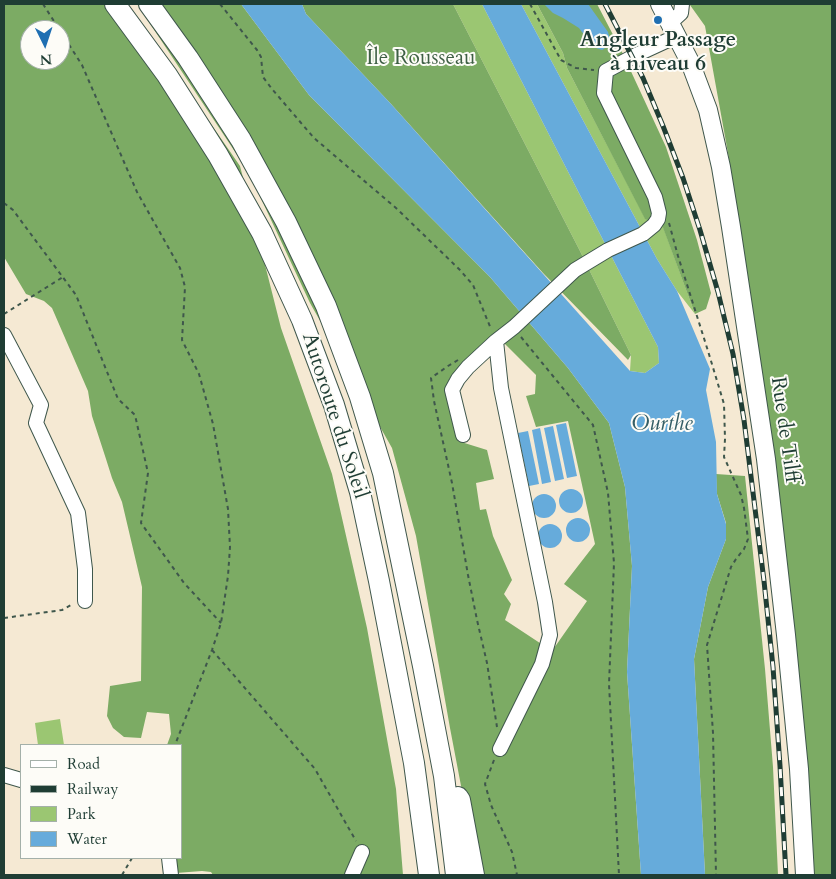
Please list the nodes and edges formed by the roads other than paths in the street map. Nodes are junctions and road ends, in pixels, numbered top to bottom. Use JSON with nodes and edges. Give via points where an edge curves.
{"nodes":[{"id":1,"x":115,"y":4,"type":"edge"},
{"id":2,"x":149,"y":4,"type":"edge"},
{"id":3,"x":660,"y":4,"type":"edge"},
{"id":4,"x":682,"y":4,"type":"edge"},
{"id":5,"x":674,"y":29,"type":"junction"},
{"id":6,"x":4,"y":335,"type":"edge"},
{"id":7,"x":496,"y":341,"type":"junction"},
{"id":8,"x":463,"y":435,"type":"dead end"},
{"id":9,"x":85,"y":601,"type":"road end"},
{"id":10,"x":500,"y":749,"type":"road end"},
{"id":11,"x":4,"y":775,"type":"edge"},
{"id":12,"x":444,"y":776,"type":"junction"},
{"id":13,"x":20,"y":780,"type":"edge"},
{"id":14,"x":362,"y":852,"type":"road end"},
{"id":15,"x":169,"y":859,"type":"edge"},
{"id":16,"x":171,"y":875,"type":"edge"},
{"id":17,"x":352,"y":875,"type":"edge"},
{"id":18,"x":429,"y":875,"type":"edge"},
{"id":19,"x":456,"y":875,"type":"edge"},
{"id":20,"x":474,"y":875,"type":"edge"},
{"id":21,"x":805,"y":875,"type":"edge"}],
"edges":[{"from":1,"to":18,"type":"highway","name":"Autoroute du Soleil","via":[[213,146],[262,233],[302,320],[334,404],[360,492],[379,581],[414,762]]},
{"from":2,"to":12,"type":"highway","name":"Autoroute du Soleil","via":[[241,140],[286,222],[326,306],[360,397],[383,473]]},
{"from":3,"to":5,"type":"main road","name":"Rue de Tilff"},
{"from":4,"to":5,"type":"street"},
{"from":5,"to":7,"type":"street","via":[[606,71],[604,93],[654,197],[658,219],[643,234],[575,270]]},
{"from":5,"to":21,"type":"main road","name":"Rue de Tilff","via":[[708,110],[740,279],[766,459],[786,635]]},
{"from":6,"to":9,"type":"street","via":[[41,405],[36,423],[78,513],[85,569]]},
{"from":7,"to":8,"type":"street","via":[[468,367],[452,390]]},
{"from":7,"to":10,"type":"street","via":[[501,388],[550,635],[542,664]]},
{"from":11,"to":13,"type":"street"},
{"from":12,"to":19,"type":"highway","name":"Autoroute du Soleil"},
{"from":12,"to":20,"type":"highway","via":[[460,800]]},
{"from":14,"to":17,"type":"street"},
{"from":15,"to":16,"type":"street"}]}
